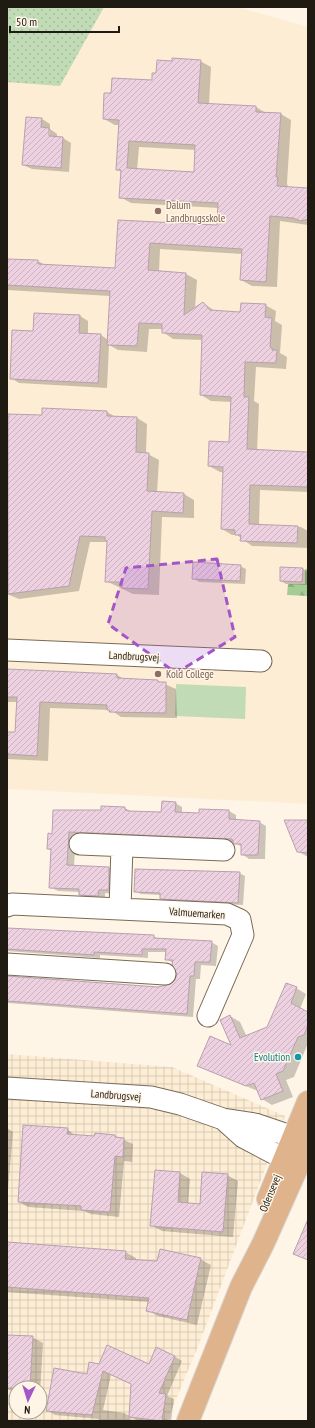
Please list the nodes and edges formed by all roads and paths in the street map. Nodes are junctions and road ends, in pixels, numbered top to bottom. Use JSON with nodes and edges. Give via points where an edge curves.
{"nodes":[{"id":1,"x":7,"y":650,"type":"edge"},
{"id":2,"x":261,"y":662,"type":"dead end"},
{"id":3,"x":80,"y":844,"type":"dead end"},
{"id":4,"x":122,"y":846,"type":"junction"},
{"id":5,"x":224,"y":850,"type":"dead end"},
{"id":6,"x":7,"y":906,"type":"edge"},
{"id":7,"x":120,"y":910,"type":"junction"},
{"id":8,"x":7,"y":964,"type":"edge"},
{"id":9,"x":165,"y":974,"type":"dead end"},
{"id":10,"x":208,"y":1016,"type":"dead end"},
{"id":11,"x":7,"y":1088,"type":"edge"},
{"id":12,"x":308,"y":1102,"type":"edge"},
{"id":13,"x":223,"y":1119,"type":"junction"},
{"id":14,"x":303,"y":1141,"type":"edge"},
{"id":15,"x":291,"y":1162,"type":"junction"},
{"id":16,"x":188,"y":1421,"type":"edge"}],
"edges":[{"from":1,"to":2,"type":"street","name":"Landbrugsvej"},
{"from":3,"to":4,"type":"street"},
{"from":4,"to":5,"type":"street"},
{"from":4,"to":7,"type":"street"},
{"from":6,"to":7,"type":"street","name":"Valmuemarken","via":[[12,904]]},
{"from":7,"to":10,"type":"street","name":"Valmuemarken","via":[[227,914],[240,920],[243,935]]},
{"from":8,"to":9,"type":"street"},
{"from":11,"to":13,"type":"street","name":"Landbrugsvej","via":[[151,1097]]},
{"from":12,"to":14,"type":"main road","name":"Odensevej"},
{"from":13,"to":14,"type":"street","name":"Landbrugsvej","via":[[255,1124]]},
{"from":13,"to":15,"type":"street","name":"Landbrugsvej","via":[[243,1136]]},
{"from":14,"to":15,"type":"main road","name":"Odensevej"},
{"from":15,"to":16,"type":"main road","name":"Odensevej","via":[[263,1244],[241,1287]]}]}
